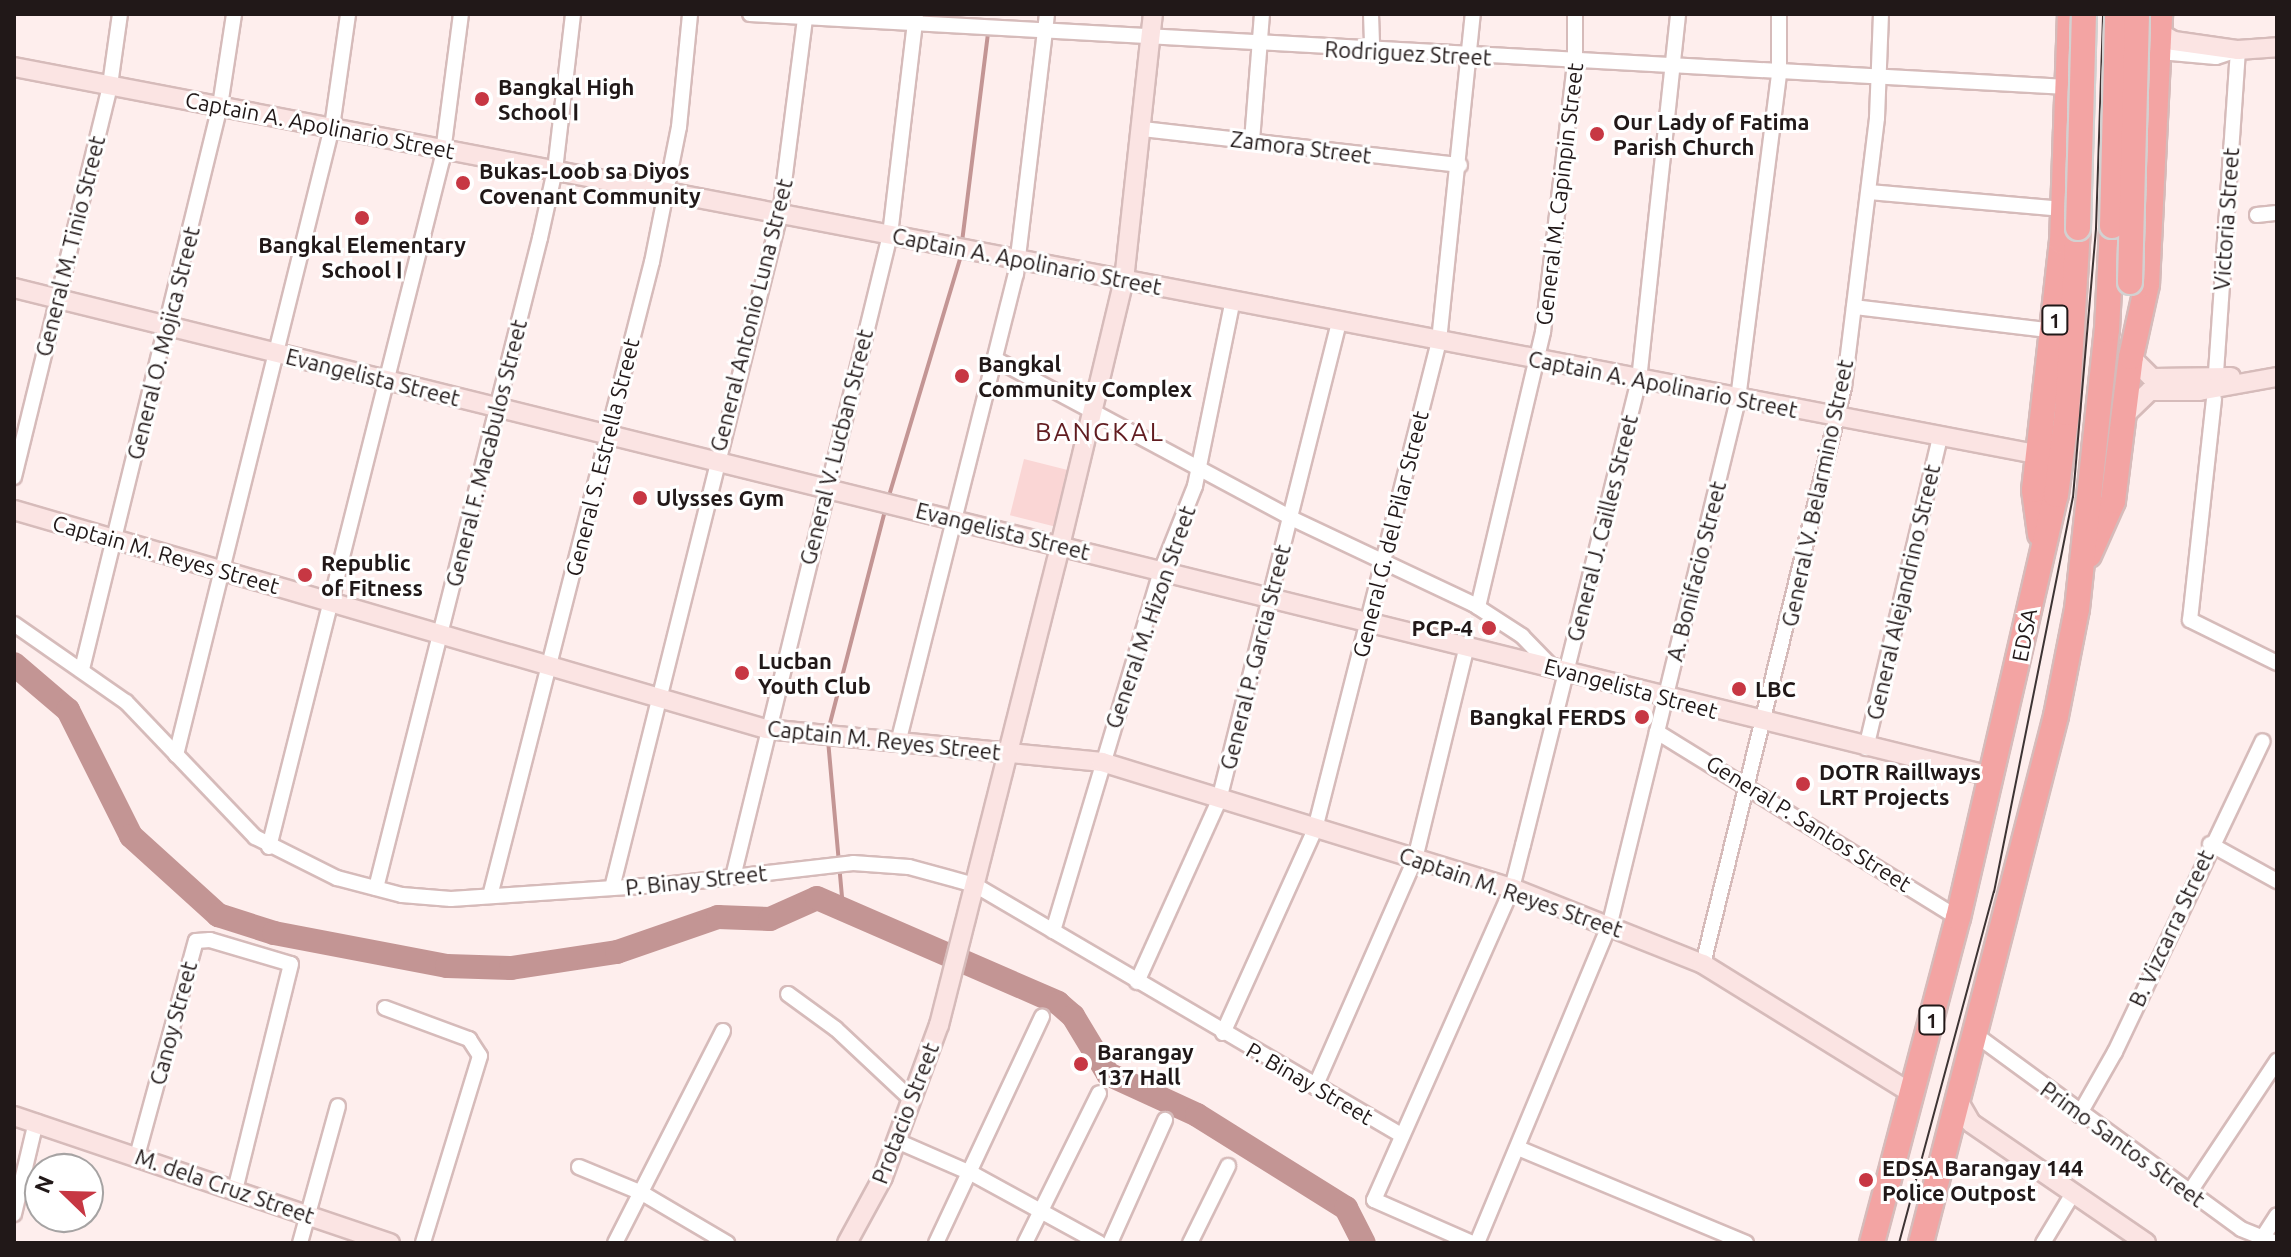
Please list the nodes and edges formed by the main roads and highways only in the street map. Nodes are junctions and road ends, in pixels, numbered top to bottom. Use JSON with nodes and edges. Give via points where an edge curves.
{"nodes":[{"id":1,"x":2070,"y":14,"type":"edge"},
{"id":2,"x":2084,"y":14,"type":"edge"},
{"id":3,"x":2117,"y":14,"type":"edge"},
{"id":4,"x":2137,"y":14,"type":"edge"},
{"id":5,"x":2157,"y":39,"type":"edge"},
{"id":6,"x":2131,"y":357,"type":"junction"},
{"id":7,"x":2042,"y":552,"type":"junction"},
{"id":8,"x":2083,"y":568,"type":"junction"},
{"id":9,"x":1872,"y":1243,"type":"edge"},
{"id":10,"x":1921,"y":1243,"type":"edge"}],
"edges":[{"from":1,"to":7,"type":"highway","number":"1","via":[[2073,47],[2054,331],[2034,490]]},
{"from":2,"to":7,"type":"highway","name":"EDSA","number":"1","bridge":true,"via":[[2067,413]]},
{"from":3,"to":8,"type":"highway","number":"1","bridge":true,"via":[[2107,330]]},
{"from":4,"to":6,"type":"highway","number":"1","bridge":true,"via":[[2126,325]]},
{"from":5,"to":6,"type":"highway","number":"1","via":[[2147,284]]},
{"from":6,"to":8,"type":"highway","number":"1","via":[[2113,501]]},
{"from":7,"to":9,"type":"highway","name":"EDSA","number":"1","via":[[1958,918]]},
{"from":8,"to":10,"type":"highway","number":"1","via":[[2056,716]]}]}
